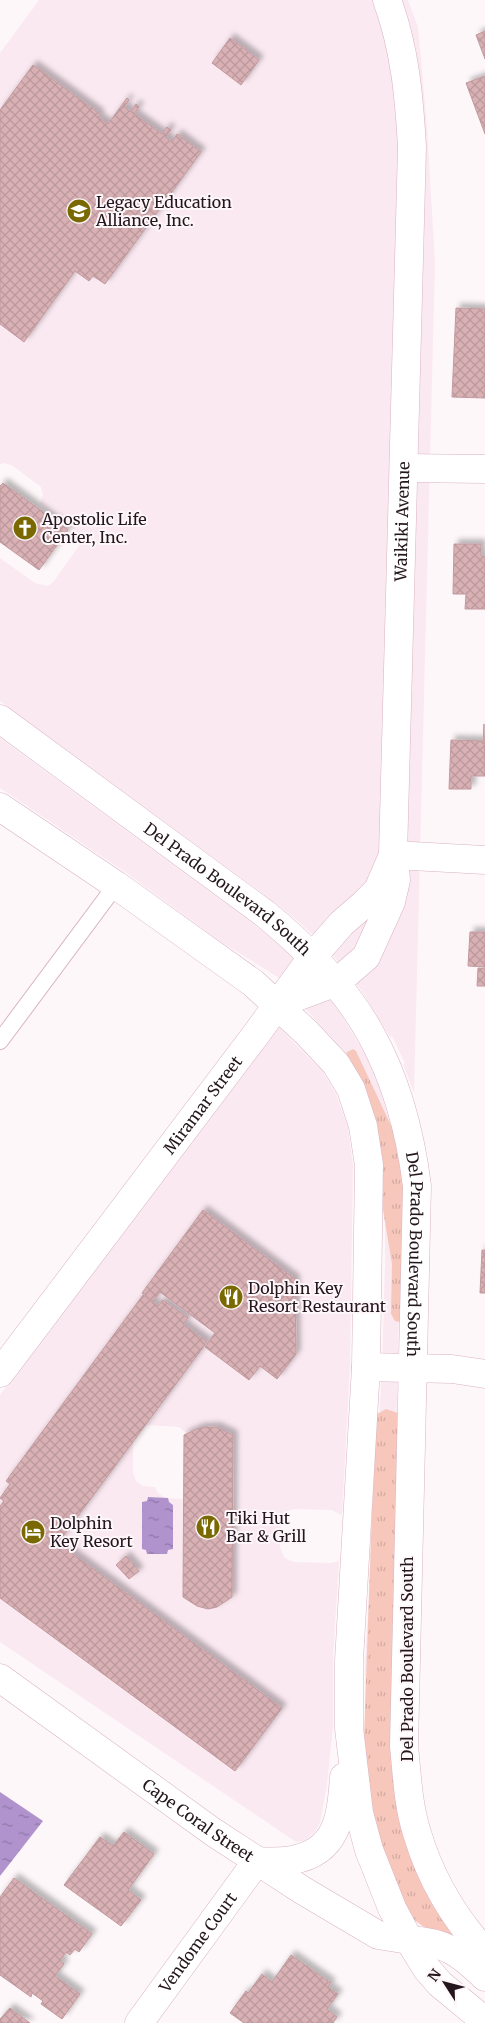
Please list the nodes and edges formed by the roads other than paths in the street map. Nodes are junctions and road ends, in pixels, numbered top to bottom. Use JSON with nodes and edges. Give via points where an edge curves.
{"nodes":[{"id":1,"x":387,"y":0,"type":"edge"},
{"id":2,"x":404,"y":468,"type":"junction"},
{"id":3,"x":485,"y":469,"type":"edge"},
{"id":4,"x":0,"y":720,"type":"edge"},
{"id":5,"x":0,"y":807,"type":"edge"},
{"id":6,"x":393,"y":854,"type":"junction"},
{"id":7,"x":485,"y":860,"type":"edge"},
{"id":8,"x":116,"y":885,"type":"junction"},
{"id":9,"x":313,"y":956,"type":"junction"},
{"id":10,"x":337,"y":982,"type":"junction"},
{"id":11,"x":278,"y":1004,"type":"junction"},
{"id":12,"x":0,"y":1041,"type":"edge"},
{"id":13,"x":366,"y":1367,"type":"junction"},
{"id":14,"x":412,"y":1368,"type":"junction"},
{"id":15,"x":0,"y":1373,"type":"edge"},
{"id":16,"x":485,"y":1374,"type":"edge"},
{"id":17,"x":0,"y":1678,"type":"edge"},
{"id":18,"x":349,"y":1728,"type":"junction"},
{"id":19,"x":257,"y":1861,"type":"junction"},
{"id":20,"x":408,"y":1940,"type":"junction"},
{"id":21,"x":485,"y":1952,"type":"edge"},
{"id":22,"x":485,"y":1977,"type":"edge"},
{"id":23,"x":485,"y":2021,"type":"edge"},
{"id":24,"x":139,"y":2023,"type":"edge"}],
"edges":[{"from":1,"to":2,"type":"street","name":"Waikiki Avenue","via":[[406,72],[412,147]]},
{"from":2,"to":3,"type":"street"},
{"from":2,"to":6,"type":"street","name":"Waikiki Avenue"},
{"from":4,"to":9,"type":"street","name":"Del Prado Boulevard South","via":[[264,913]]},
{"from":5,"to":8,"type":"street"},
{"from":6,"to":7,"type":"street"},
{"from":6,"to":9,"type":"street","name":"Waikiki Avenue","via":[[378,890]]},
{"from":6,"to":10,"type":"street","via":[[396,880],[378,935],[366,957]]},
{"from":8,"to":11,"type":"street"},
{"from":8,"to":12,"type":"lane"},
{"from":9,"to":10,"type":"street","name":"Del Prado Boulevard South"},
{"from":9,"to":11,"type":"street","name":"Waikiki Avenue"},
{"from":10,"to":11,"type":"street"},
{"from":10,"to":14,"type":"street","name":"Del Prado Boulevard South","via":[[383,1056],[396,1086],[413,1153],[417,1239]]},
{"from":11,"to":13,"type":"street","via":[[336,1064],[351,1089],[363,1126],[369,1164]]},
{"from":11,"to":15,"type":"street","name":"Miramar Street"},
{"from":13,"to":14,"type":"street"},
{"from":13,"to":18,"type":"street","via":[[349,1661]]},
{"from":14,"to":16,"type":"street"},
{"from":14,"to":21,"type":"street","name":"Del Prado Boulevard South","via":[[404,1746],[409,1796],[416,1832],[437,1883],[459,1920]]},
{"from":17,"to":19,"type":"street","name":"Cape Coral Street"},
{"from":18,"to":19,"type":"street","via":[[340,1812],[327,1844],[313,1855],[298,1859]]},
{"from":18,"to":20,"type":"street","via":[[359,1813],[369,1850]]},
{"from":19,"to":20,"type":"street","name":"Cape Coral Street","via":[[378,1935]]},
{"from":19,"to":24,"type":"street","name":"Vendome Court"},
{"from":20,"to":22,"type":"street","name":"Cape Coral Street","via":[[440,1944],[463,1956]]},
{"from":20,"to":23,"type":"street","via":[[440,1984]]}]}
